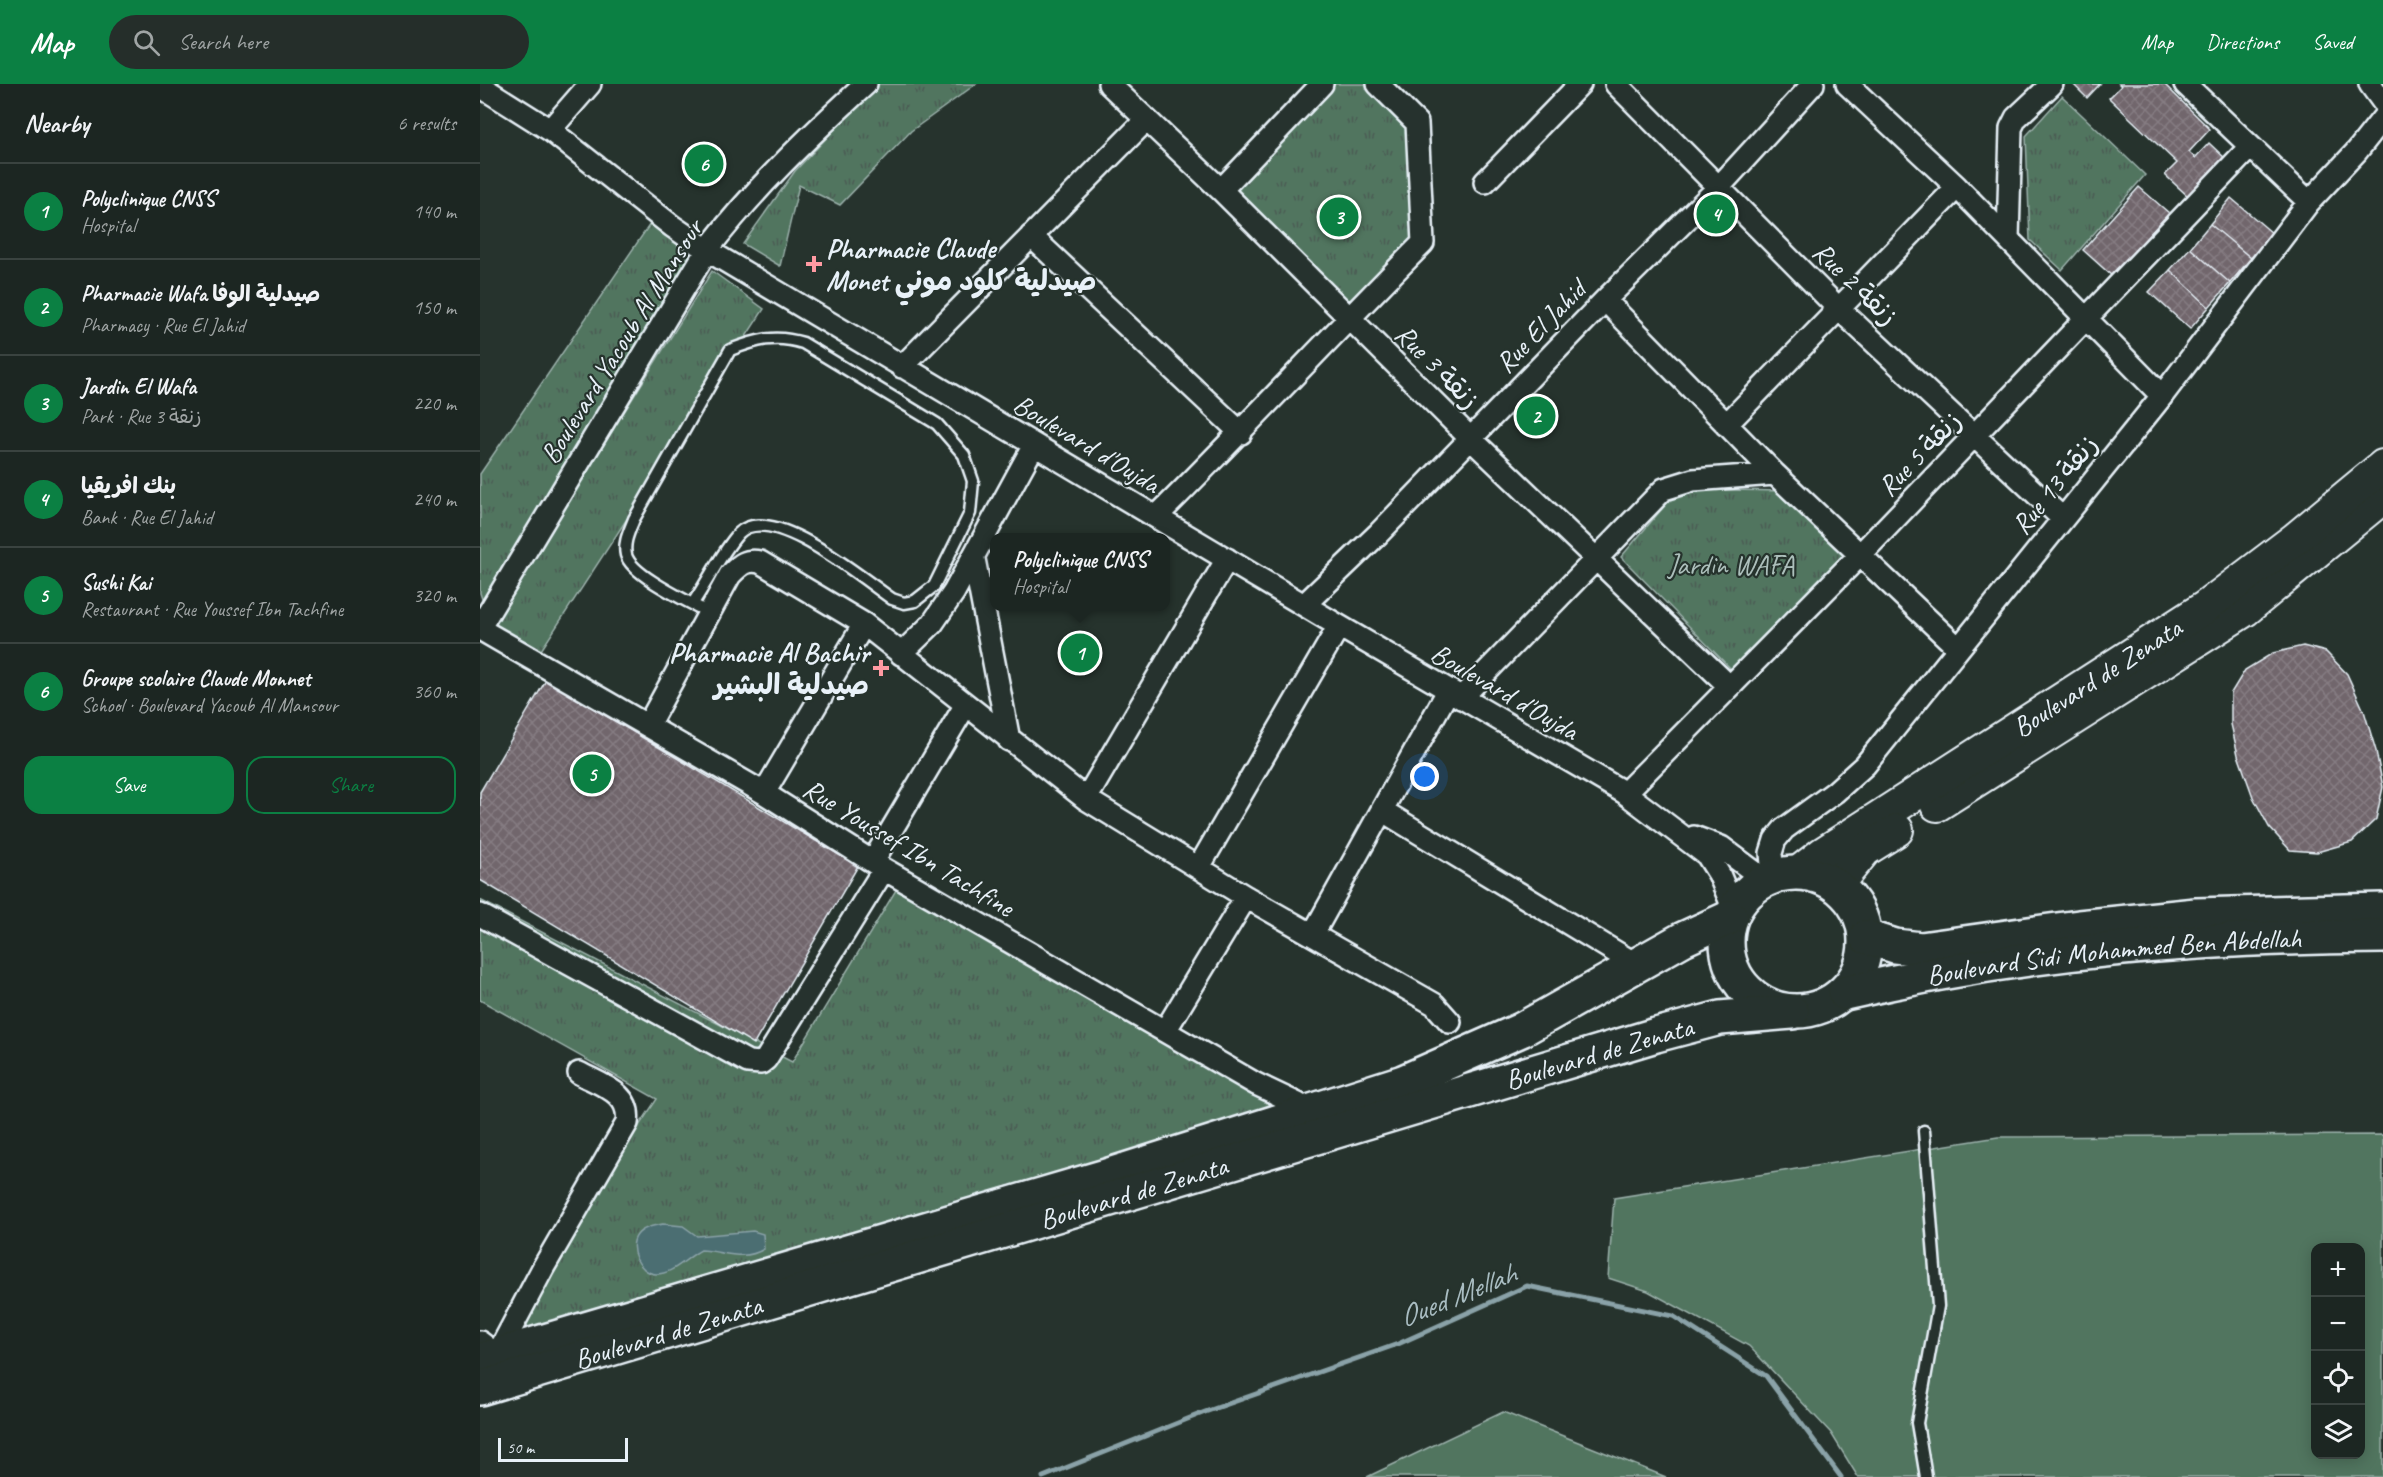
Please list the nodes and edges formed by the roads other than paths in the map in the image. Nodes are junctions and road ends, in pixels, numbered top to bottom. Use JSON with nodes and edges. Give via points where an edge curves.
{"nodes":[{"id":1,"x":590,"y":84,"type":"edge"},
{"id":2,"x":866,"y":84,"type":"edge"},
{"id":3,"x":1109,"y":84,"type":"edge"},
{"id":4,"x":1322,"y":84,"type":"edge"},
{"id":5,"x":1378,"y":84,"type":"edge"},
{"id":6,"x":1580,"y":84,"type":"edge"},
{"id":7,"x":1616,"y":84,"type":"edge"},
{"id":8,"x":1813,"y":84,"type":"edge"},
{"id":9,"x":1847,"y":84,"type":"edge"},
{"id":10,"x":2052,"y":84,"type":"edge"},
{"id":11,"x":2185,"y":84,"type":"edge"},
{"id":12,"x":2370,"y":84,"type":"edge"},
{"id":13,"x":480,"y":86,"type":"edge"},
{"id":14,"x":2383,"y":102,"type":"edge"},
{"id":15,"x":2383,"y":118,"type":"edge"},
{"id":16,"x":1146,"y":120,"type":"junction"},
{"id":17,"x":550,"y":130,"type":"junction"},
{"id":18,"x":2250,"y":147,"type":"junction"},
{"id":19,"x":1485,"y":182,"type":"dead end"},
{"id":20,"x":1958,"y":187,"type":"junction"},
{"id":21,"x":1718,"y":188,"type":"junction"},
{"id":22,"x":1221,"y":190,"type":"junction"},
{"id":23,"x":2309,"y":202,"type":"junction"},
{"id":24,"x":1031,"y":236,"type":"junction"},
{"id":25,"x":2008,"y":239,"type":"junction"},
{"id":26,"x":707,"y":249,"type":"junction"},
{"id":27,"x":1605,"y":300,"type":"junction"},
{"id":28,"x":1838,"y":308,"type":"junction"},
{"id":29,"x":1348,"y":318,"type":"junction"},
{"id":30,"x":2086,"y":318,"type":"junction"},
{"id":31,"x":902,"y":367,"type":"junction"},
{"id":32,"x":2162,"y":396,"type":"junction"},
{"id":33,"x":1726,"y":425,"type":"junction"},
{"id":34,"x":1241,"y":433,"type":"junction"},
{"id":35,"x":1975,"y":435,"type":"junction"},
{"id":36,"x":1470,"y":438,"type":"junction"},
{"id":37,"x":1034,"y":445,"type":"junction"},
{"id":38,"x":2383,"y":466,"type":"edge"},
{"id":39,"x":1775,"y":474,"type":"junction"},
{"id":40,"x":2383,"y":497,"type":"edge"},
{"id":41,"x":1156,"y":517,"type":"junction"},
{"id":42,"x":2062,"y":518,"type":"junction"},
{"id":43,"x":1860,"y":555,"type":"junction"},
{"id":44,"x":974,"y":559,"type":"junction"},
{"id":45,"x":1594,"y":559,"type":"junction"},
{"id":46,"x":1227,"y":560,"type":"junction"},
{"id":47,"x":1305,"y":604,"type":"junction"},
{"id":48,"x":701,"y":608,"type":"junction"},
{"id":49,"x":864,"y":624,"type":"junction"},
{"id":50,"x":1339,"y":626,"type":"junction"},
{"id":51,"x":480,"y":628,"type":"edge"},
{"id":52,"x":1958,"y":648,"type":"junction"},
{"id":53,"x":901,"y":654,"type":"junction"},
{"id":54,"x":1729,"y":686,"type":"junction"},
{"id":55,"x":1455,"y":694,"type":"junction"},
{"id":56,"x":965,"y":706,"type":"junction"},
{"id":57,"x":648,"y":725,"type":"junction"},
{"id":58,"x":1009,"y":741,"type":"junction"},
{"id":59,"x":764,"y":793,"type":"junction"},
{"id":60,"x":1625,"y":793,"type":"junction"},
{"id":61,"x":1086,"y":799,"type":"junction"},
{"id":62,"x":1383,"y":811,"type":"junction"},
{"id":63,"x":1677,"y":830,"type":"junction"},
{"id":64,"x":878,"y":865,"type":"junction"},
{"id":65,"x":1199,"y":867,"type":"junction"},
{"id":66,"x":1779,"y":876,"type":"junction"},
{"id":67,"x":1836,"y":885,"type":"junction"},
{"id":68,"x":1246,"y":897,"type":"junction"},
{"id":69,"x":2383,"y":910,"type":"edge"},
{"id":70,"x":1733,"y":914,"type":"junction"},
{"id":71,"x":480,"y":915,"type":"edge"},
{"id":72,"x":1313,"y":934,"type":"junction"},
{"id":73,"x":2383,"y":936,"type":"edge"},
{"id":74,"x":1866,"y":937,"type":"junction"},
{"id":75,"x":1637,"y":965,"type":"junction"},
{"id":76,"x":1845,"y":993,"type":"junction"},
{"id":77,"x":1792,"y":1012,"type":"junction"},
{"id":78,"x":1450,"y":1022,"type":"dead end"},
{"id":79,"x":1165,"y":1031,"type":"junction"},
{"id":80,"x":579,"y":1073,"type":"dead end"},
{"id":81,"x":1307,"y":1113,"type":"junction"},
{"id":82,"x":1924,"y":1131,"type":"dead end"},
{"id":83,"x":486,"y":1353,"type":"edge"},
{"id":84,"x":480,"y":1388,"type":"edge"},
{"id":85,"x":1926,"y":1477,"type":"edge"}],
"edges":[{"from":1,"to":17,"type":"street"},
{"from":2,"to":26,"type":"street","name":"Boulevard Yacoub Al Mansour","via":[[817,129]]},
{"from":3,"to":16,"type":"street","name":"Rue 3 زنقة"},
{"from":4,"to":22,"type":"street"},
{"from":5,"to":29,"type":"street","via":[[1417,123],[1423,243]]},
{"from":6,"to":19,"type":"street"},
{"from":7,"to":21,"type":"street","name":"Rue 2 زنقة"},
{"from":8,"to":21,"type":"street","name":"Rue El Jahid"},
{"from":9,"to":20,"type":"street"},
{"from":10,"to":25,"type":"street","via":[[2016,118],[2011,128]]},
{"from":11,"to":18,"type":"street"},
{"from":12,"to":14,"type":"street"},
{"from":13,"to":17,"type":"street","name":"Boulevard d'Oujda"},
{"from":15,"to":23,"type":"street","name":"Rue 13 زنقة"},
{"from":16,"to":22,"type":"street","name":"Rue 3 زنقة"},
{"from":16,"to":24,"type":"street"},
{"from":17,"to":26,"type":"street","name":"Boulevard d'Oujda"},
{"from":18,"to":23,"type":"street"},
{"from":18,"to":30,"type":"street","name":"Rue 5 زنقة"},
{"from":20,"to":25,"type":"street"},
{"from":20,"to":28,"type":"street"},
{"from":21,"to":27,"type":"street","name":"Rue El Jahid"},
{"from":21,"to":28,"type":"street","name":"Rue 2 زنقة"},
{"from":22,"to":29,"type":"street","name":"Rue 3 زنقة"},
{"from":23,"to":32,"type":"street","name":"Rue 13 زنقة"},
{"from":24,"to":31,"type":"street"},
{"from":24,"to":34,"type":"street"},
{"from":25,"to":30,"type":"street"},
{"from":26,"to":31,"type":"street","name":"Boulevard d'Oujda"},
{"from":26,"to":51,"type":"street","name":"Boulevard Yacoub Al Mansour"},
{"from":27,"to":33,"type":"street"},
{"from":27,"to":36,"type":"street","name":"Rue El Jahid"},
{"from":28,"to":33,"type":"street"},
{"from":28,"to":35,"type":"street","name":"Rue 2 زنقة"},
{"from":29,"to":34,"type":"street"},
{"from":29,"to":36,"type":"street","name":"Rue 3 زنقة"},
{"from":30,"to":32,"type":"street"},
{"from":30,"to":35,"type":"street","name":"Rue 5 زنقة"},
{"from":31,"to":37,"type":"street","name":"Boulevard d'Oujda"},
{"from":32,"to":42,"type":"street","name":"Rue 13 زنقة"},
{"from":33,"to":39,"type":"street"},
{"from":34,"to":41,"type":"street"},
{"from":35,"to":42,"type":"street","name":"Rue 2 زنقة"},
{"from":35,"to":43,"type":"street","name":"Rue 5 زنقة"},
{"from":36,"to":45,"type":"street","name":"Rue 3 زنقة"},
{"from":36,"to":47,"type":"street","name":"Rue El Jahid"},
{"from":37,"to":41,"type":"street","name":"Boulevard d'Oujda"},
{"from":37,"to":44,"type":"street"},
{"from":38,"to":66,"type":"main road","name":"Boulevard de Zenata","via":[[2204,608],[1822,854]]},
{"from":39,"to":43,"type":"street"},
{"from":39,"to":45,"type":"street","via":[[1693,480],[1670,486]]},
{"from":40,"to":67,"type":"main road","name":"Boulevard de Zenata","via":[[2246,610],[1866,850]]},
{"from":41,"to":46,"type":"street","name":"Boulevard d'Oujda"},
{"from":42,"to":52,"type":"street","name":"Rue 13 زنقة"},
{"from":43,"to":52,"type":"street"},
{"from":43,"to":54,"type":"street","name":"Rue 5 زنقة"},
{"from":44,"to":53,"type":"street","via":[[932,624]]},
{"from":44,"to":58,"type":"street"},
{"from":45,"to":54,"type":"street","name":"Rue 3 زنقة"},
{"from":45,"to":55,"type":"street"},
{"from":46,"to":47,"type":"street","name":"Boulevard d'Oujda"},
{"from":46,"to":61,"type":"street"},
{"from":47,"to":50,"type":"street","name":"Boulevard d'Oujda"},
{"from":48,"to":48,"type":"lane","via":[[740,532],[765,524],[814,545],[892,599],[903,603],[923,597],[934,586],[970,513],[973,481],[964,455],[937,424],[803,343],[784,337],[767,338],[730,350],[634,519],[625,543],[634,569]]},
{"from":48,"to":49,"type":"street","via":[[741,564],[750,560],[770,567]]},
{"from":48,"to":57,"type":"street"},
{"from":49,"to":53,"type":"street"},
{"from":49,"to":59,"type":"street"},
{"from":50,"to":55,"type":"street","name":"Boulevard d'Oujda"},
{"from":50,"to":65,"type":"street"},
{"from":51,"to":57,"type":"street","name":"Rue Youssef Ibn Tachfine"},
{"from":52,"to":66,"type":"street","name":"Rue 13 زنقة","via":[[1865,765],[1775,840],[1771,853]]},
{"from":53,"to":56,"type":"street"},
{"from":54,"to":60,"type":"street","name":"Rue 5 زنقة"},
{"from":55,"to":60,"type":"street","name":"Boulevard d'Oujda"},
{"from":55,"to":62,"type":"street"},
{"from":56,"to":58,"type":"street"},
{"from":56,"to":64,"type":"street"},
{"from":57,"to":59,"type":"street","name":"Rue Youssef Ibn Tachfine"},
{"from":58,"to":61,"type":"street"},
{"from":59,"to":64,"type":"street","name":"Rue Youssef Ibn Tachfine"},
{"from":60,"to":63,"type":"street","name":"Boulevard d'Oujda"},
{"from":61,"to":65,"type":"street"},
{"from":62,"to":72,"type":"street"},
{"from":62,"to":75,"type":"street"},
{"from":63,"to":66,"type":"street","name":"Boulevard d'Oujda"},
{"from":63,"to":70,"type":"street","name":"Boulevard d'Oujda","via":[[1714,865]]},
{"from":64,"to":71,"type":"street","via":[[761,1063],[748,1062]]},
{"from":64,"to":79,"type":"street","name":"Rue Youssef Ibn Tachfine"},
{"from":65,"to":68,"type":"street"},
{"from":66,"to":67,"type":"highway","via":[[1819,876]]},
{"from":66,"to":70,"type":"highway","via":[[1742,898]]},
{"from":67,"to":74,"type":"highway","via":[[1851,899]]},
{"from":68,"to":72,"type":"street"},
{"from":68,"to":79,"type":"street"},
{"from":69,"to":74,"type":"highway","name":"Boulevard Sidi Mohammed Ben Abdellah","via":[[2196,915],[1921,949]]},
{"from":70,"to":75,"type":"highway","name":"Boulevard de Zenata"},
{"from":70,"to":77,"type":"highway","via":[[1726,938],[1729,960],[1738,980],[1770,1008]]},
{"from":72,"to":78,"type":"street","via":[[1434,1004]]},
{"from":73,"to":76,"type":"highway","name":"Boulevard Sidi Mohammed Ben Abdellah","via":[[2268,936],[2169,942],[1926,974]]},
{"from":74,"to":76,"type":"highway","via":[[1857,976]]},
{"from":75,"to":81,"type":"highway","name":"Boulevard de Zenata","via":[[1481,1050],[1402,1082]]},
{"from":76,"to":77,"type":"highway","via":[[1821,1008]]},
{"from":77,"to":84,"type":"highway","name":"Boulevard de Zenata","via":[[1740,1015],[1665,1032]]},
{"from":79,"to":81,"type":"street","name":"Rue Youssef Ibn Tachfine","via":[[1298,1104]]},
{"from":80,"to":83,"type":"street","via":[[626,1102],[627,1123],[543,1268]]},
{"from":81,"to":83,"type":"highway","name":"Boulevard de Zenata","via":[[1106,1176]]},
{"from":82,"to":85,"type":"lane","via":[[1938,1306],[1917,1423]]}]}
